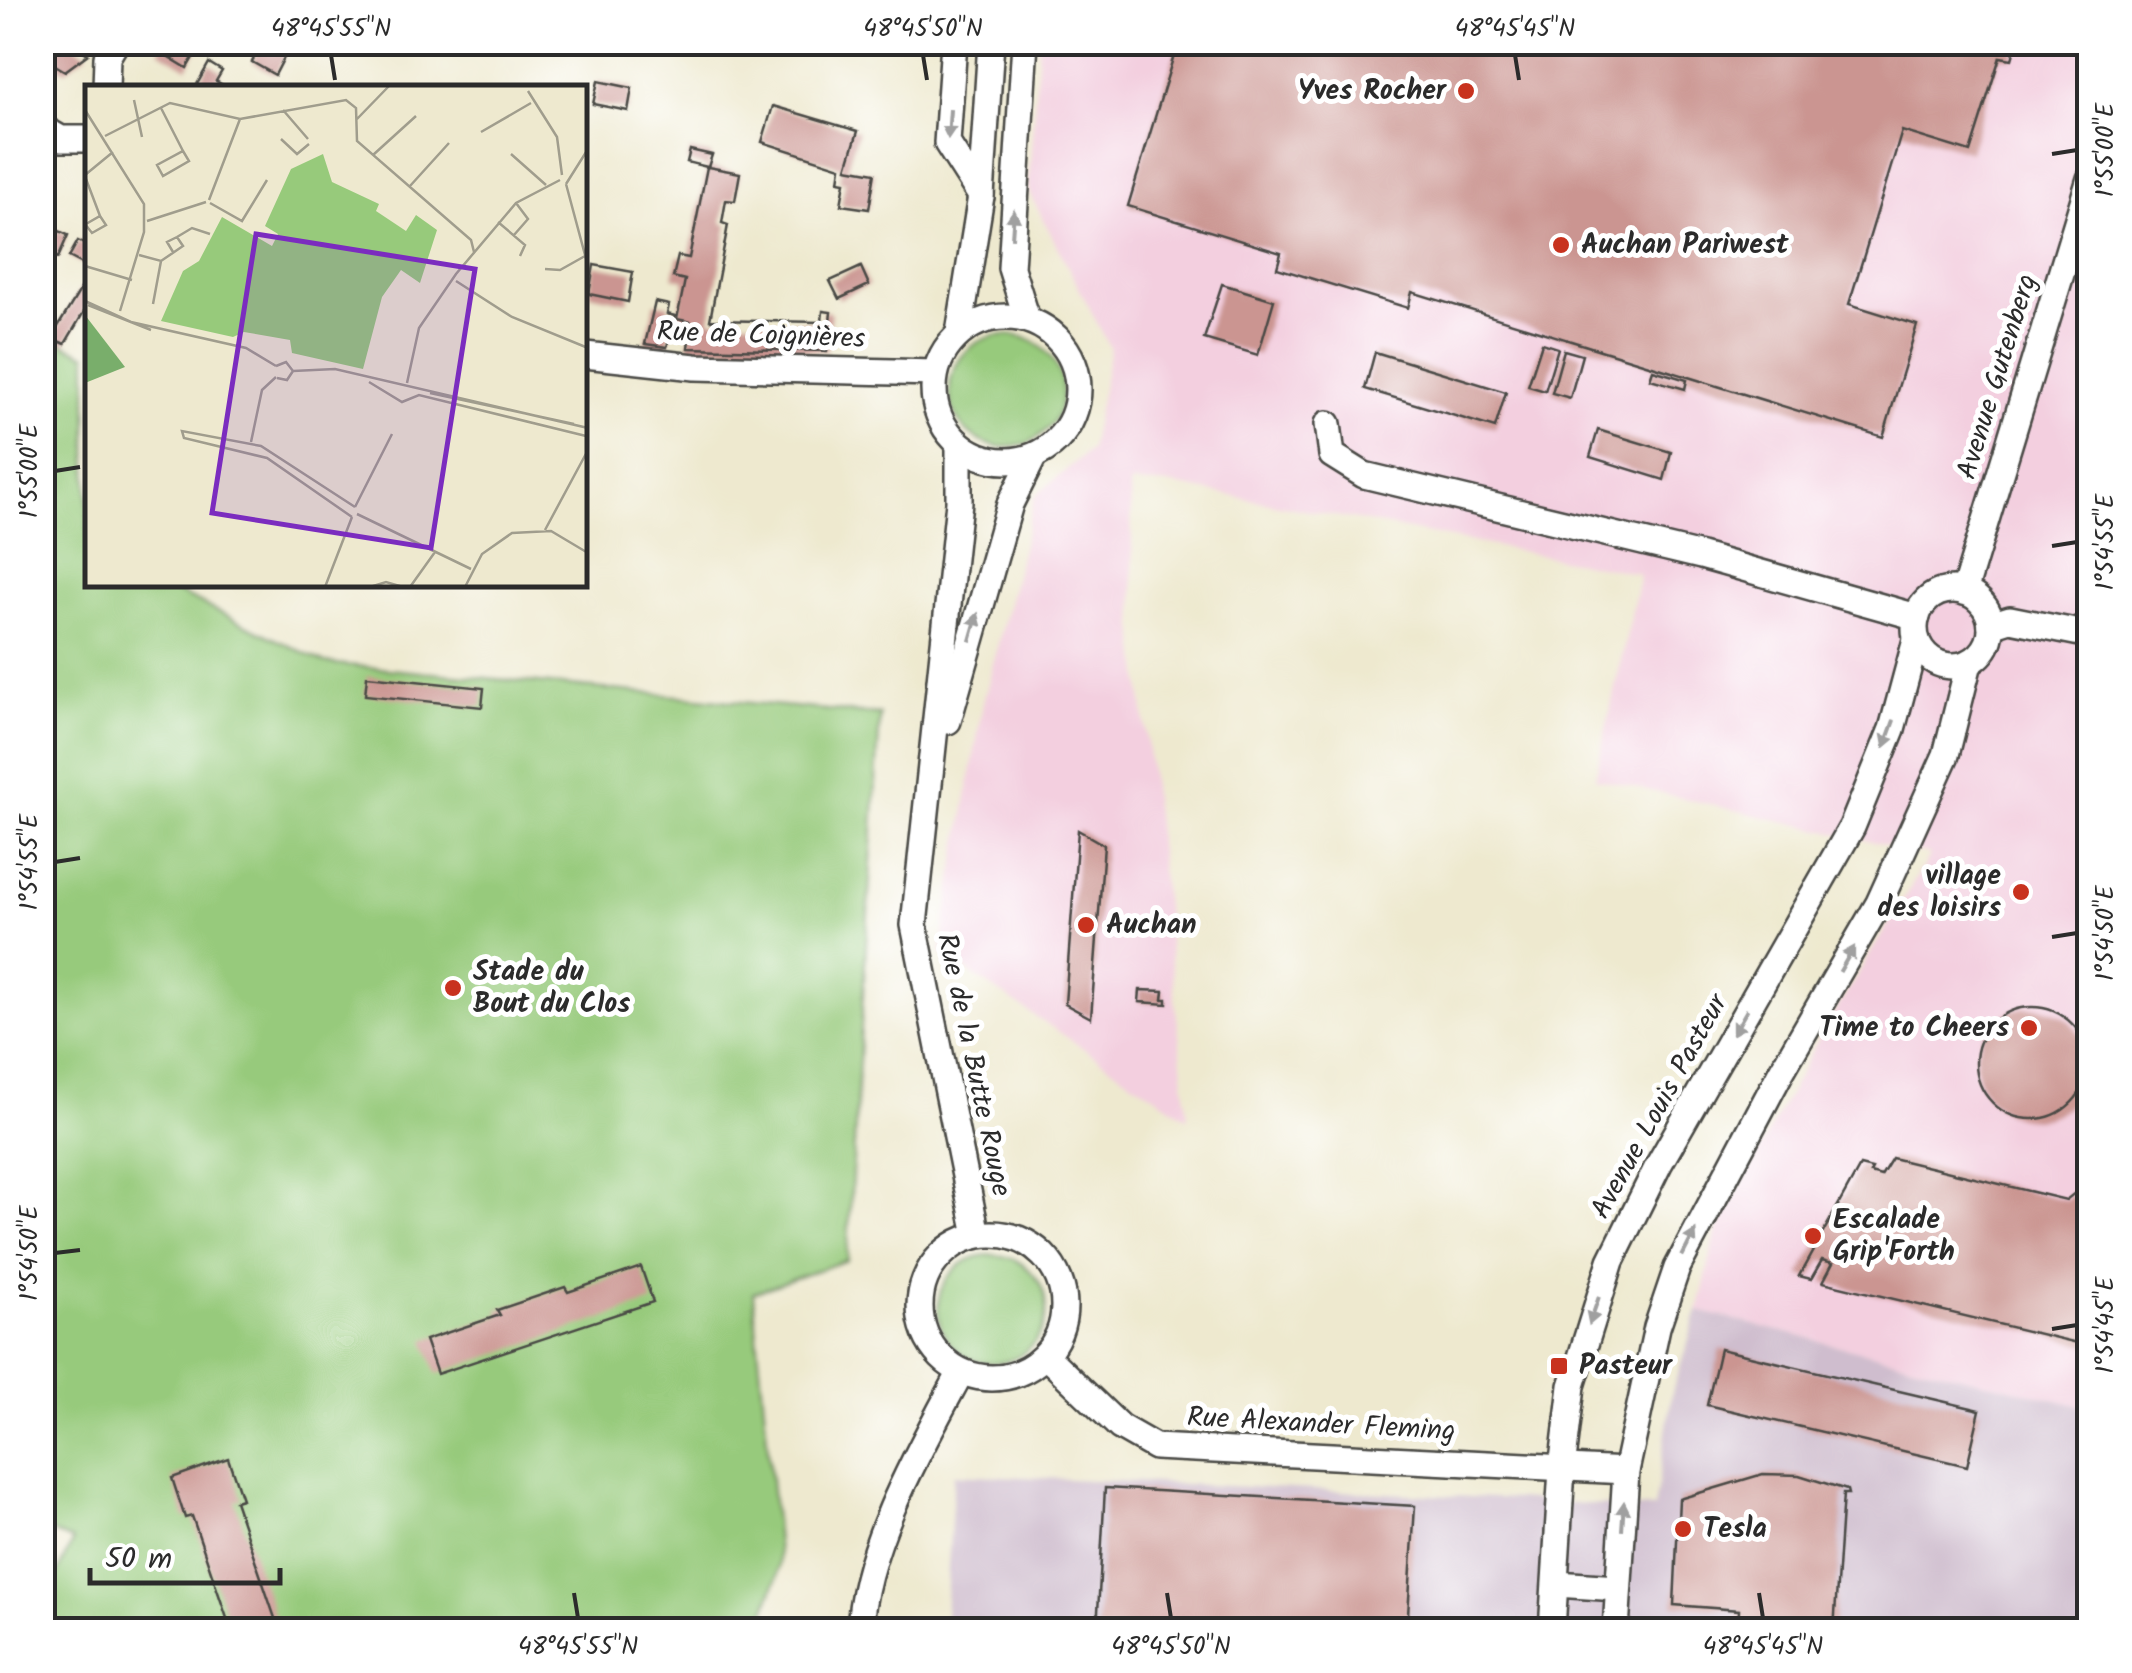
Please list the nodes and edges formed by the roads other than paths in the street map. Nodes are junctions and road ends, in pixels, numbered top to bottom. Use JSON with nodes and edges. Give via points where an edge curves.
{"nodes":[{"id":1,"x":116,"y":42,"type":"edge"},
{"id":2,"x":954,"y":42,"type":"edge"},
{"id":3,"x":991,"y":42,"type":"edge"},
{"id":4,"x":1025,"y":42,"type":"edge"},
{"id":5,"x":106,"y":85,"type":"edge"},
{"id":6,"x":42,"y":128,"type":"edge"},
{"id":7,"x":85,"y":139,"type":"edge"},
{"id":8,"x":2090,"y":179,"type":"edge"},
{"id":9,"x":981,"y":196,"type":"junction"},
{"id":10,"x":1028,"y":319,"type":"junction"},
{"id":11,"x":959,"y":333,"type":"junction"},
{"id":12,"x":588,"y":354,"type":"edge"},
{"id":13,"x":935,"y":373,"type":"junction"},
{"id":14,"x":1328,"y":424,"type":"dead end"},
{"id":15,"x":959,"y":444,"type":"junction"},
{"id":16,"x":1034,"y":456,"type":"junction"},
{"id":17,"x":1964,"y":592,"type":"junction"},
{"id":18,"x":1991,"y":625,"type":"junction"},
{"id":19,"x":1916,"y":628,"type":"junction"},
{"id":20,"x":2090,"y":636,"type":"edge"},
{"id":21,"x":1969,"y":663,"type":"junction"},
{"id":22,"x":928,"y":788,"type":"junction"},
{"id":23,"x":977,"y":1235,"type":"junction"},
{"id":24,"x":1046,"y":1356,"type":"junction"},
{"id":25,"x":961,"y":1372,"type":"junction"},
{"id":26,"x":1562,"y":1469,"type":"junction"},
{"id":27,"x":1626,"y":1472,"type":"junction"},
{"id":28,"x":1556,"y":1584,"type":"junction"},
{"id":29,"x":1618,"y":1588,"type":"junction"},
{"id":30,"x":860,"y":1630,"type":"edge"},
{"id":31,"x":1552,"y":1630,"type":"edge"},
{"id":32,"x":1616,"y":1630,"type":"edge"}],
"edges":[{"from":1,"to":5,"type":"street","via":[[107,57]]},
{"from":2,"to":9,"type":"street","one_way":true,"via":[[948,143]]},
{"from":3,"to":9,"type":"street"},
{"from":10,"to":4,"type":"street","one_way":true,"via":[[1011,268]]},
{"from":6,"to":7,"type":"street","via":[[61,139]]},
{"from":8,"to":17,"type":"street","name":"Avenue Gutenberg"},
{"from":9,"to":11,"type":"street"},
{"from":10,"to":11,"type":"street","via":[[980,320]]},
{"from":10,"to":16,"type":"street","via":[[1063,344],[1078,385],[1067,428]]},
{"from":11,"to":13,"type":"street"},
{"from":12,"to":13,"type":"street","name":"Rue de Coignières","via":[[695,368]]},
{"from":13,"to":15,"type":"street","via":[[937,412]]},
{"from":14,"to":19,"type":"street","via":[[1332,456],[1364,475],[1700,556]]},
{"from":15,"to":16,"type":"street","via":[[1002,462]]},
{"from":15,"to":22,"type":"street","name":"Rue de la Butte Rouge","via":[[959,502]]},
{"from":22,"to":16,"type":"street","name":"Rue de la Butte Rouge","one_way":true,"via":[[1010,504]]},
{"from":17,"to":18,"type":"street","via":[[1982,604]]},
{"from":17,"to":19,"type":"street","via":[[1940,592],[1922,606]]},
{"from":18,"to":20,"type":"street","via":[[2010,618]]},
{"from":18,"to":21,"type":"street","via":[[1986,647]]},
{"from":19,"to":21,"type":"street","via":[[1930,659]]},
{"from":19,"to":26,"type":"street","name":"Avenue Louis Pasteur","one_way":true,"via":[[1892,729],[1852,827],[1659,1164],[1611,1261],[1572,1386]]},
{"from":27,"to":21,"type":"street","one_way":true,"via":[[1657,1328],[1679,1262],[1879,903],[1946,755]]},
{"from":22,"to":23,"type":"street","name":"Rue de la Butte Rouge","via":[[914,925]]},
{"from":23,"to":24,"type":"street","via":[[1022,1239],[1055,1269],[1065,1304]]},
{"from":23,"to":25,"type":"street","via":[[940,1256],[921,1294],[920,1313],[933,1348]]},
{"from":24,"to":25,"type":"street","via":[[1006,1378]]},
{"from":24,"to":26,"type":"street","name":"Rue Alexander Fleming","via":[[1120,1428],[1155,1446]]},
{"from":25,"to":30,"type":"street","via":[[881,1535]]},
{"from":26,"to":27,"type":"street","name":"Rue Alexander Fleming"},
{"from":26,"to":28,"type":"street","name":"Avenue Louis Pasteur"},
{"from":29,"to":27,"type":"street","one_way":true},
{"from":28,"to":29,"type":"street"},
{"from":28,"to":31,"type":"street","name":"Avenue Louis Pasteur"},
{"from":29,"to":32,"type":"street"}]}
